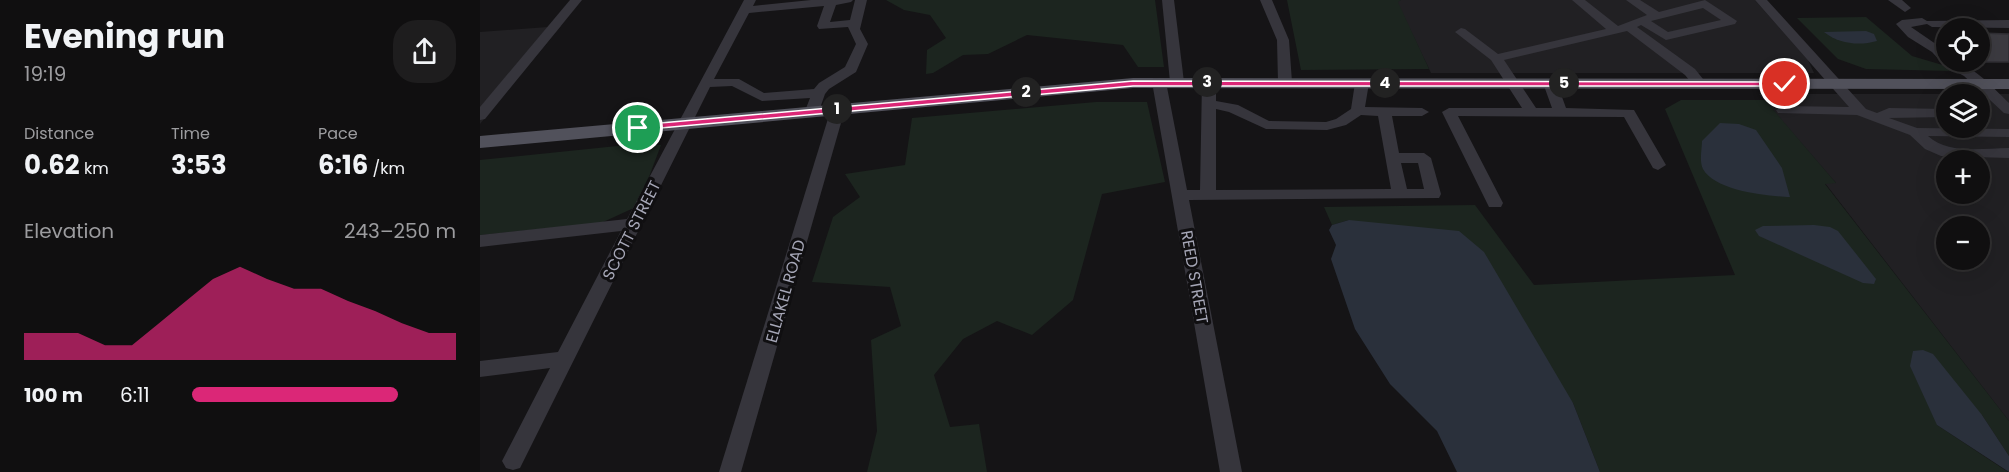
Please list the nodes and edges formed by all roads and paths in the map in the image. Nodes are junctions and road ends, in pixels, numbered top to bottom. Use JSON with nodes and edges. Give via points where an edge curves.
{"nodes":[{"id":1,"x":576,"y":0,"type":"edge"},
{"id":2,"x":847,"y":0,"type":"edge"},
{"id":3,"x":861,"y":0,"type":"edge"},
{"id":4,"x":1168,"y":0,"type":"edge"},
{"id":5,"x":1266,"y":0,"type":"edge"},
{"id":6,"x":1578,"y":0,"type":"edge"},
{"id":7,"x":1632,"y":0,"type":"edge"},
{"id":8,"x":1761,"y":0,"type":"edge"},
{"id":9,"x":1894,"y":0,"type":"edge"},
{"id":10,"x":831,"y":2,"type":"edge"},
{"id":11,"x":748,"y":5,"type":"edge"},
{"id":12,"x":1905,"y":8,"type":"dead end"},
{"id":13,"x":1657,"y":16,"type":"junction"},
{"id":14,"x":1641,"y":20,"type":"junction"},
{"id":15,"x":855,"y":22,"type":"junction"},
{"id":16,"x":1936,"y":23,"type":"edge"},
{"id":17,"x":1990,"y":24,"type":"edge"},
{"id":18,"x":2009,"y":24,"type":"edge"},
{"id":19,"x":1629,"y":27,"type":"junction"},
{"id":20,"x":1615,"y":30,"type":"junction"},
{"id":21,"x":1461,"y":32,"type":"dead end"},
{"id":22,"x":1936,"y":56,"type":"edge"},
{"id":23,"x":1496,"y":58,"type":"junction"},
{"id":24,"x":1967,"y":72,"type":"edge"},
{"id":25,"x":1168,"y":82,"type":"junction"},
{"id":26,"x":1209,"y":82,"type":"junction"},
{"id":27,"x":1285,"y":82,"type":"junction"},
{"id":28,"x":706,"y":83,"type":"junction"},
{"id":29,"x":1362,"y":83,"type":"junction"},
{"id":30,"x":1511,"y":83,"type":"junction"},
{"id":31,"x":1550,"y":83,"type":"junction"},
{"id":32,"x":1835,"y":83,"type":"junction"},
{"id":33,"x":1700,"y":84,"type":"junction"},
{"id":34,"x":1981,"y":84,"type":"joint"},
{"id":35,"x":1990,"y":84,"type":"edge"},
{"id":36,"x":2009,"y":84,"type":"edge"},
{"id":37,"x":1990,"y":92,"type":"edge"},
{"id":38,"x":818,"y":93,"type":"junction"},
{"id":39,"x":1209,"y":104,"type":"junction"},
{"id":40,"x":838,"y":109,"type":"junction"},
{"id":41,"x":1783,"y":110,"type":"dead end"},
{"id":42,"x":2009,"y":110,"type":"edge"},
{"id":43,"x":812,"y":111,"type":"junction"},
{"id":44,"x":1358,"y":111,"type":"junction"},
{"id":45,"x":1860,"y":111,"type":"junction"},
{"id":46,"x":1383,"y":112,"type":"junction"},
{"id":47,"x":1422,"y":112,"type":"dead end"},
{"id":48,"x":1936,"y":112,"type":"edge"},
{"id":49,"x":1531,"y":113,"type":"junction"},
{"id":50,"x":1561,"y":113,"type":"junction"},
{"id":51,"x":480,"y":116,"type":"edge"},
{"id":52,"x":1877,"y":118,"type":"junction"},
{"id":53,"x":684,"y":123,"type":"junction"},
{"id":54,"x":1990,"y":125,"type":"edge"},
{"id":55,"x":1915,"y":132,"type":"junction"},
{"id":56,"x":2003,"y":133,"type":"edge"},
{"id":57,"x":480,"y":142,"type":"edge"},
{"id":58,"x":2009,"y":144,"type":"edge"},
{"id":59,"x":2009,"y":153,"type":"edge"},
{"id":60,"x":1392,"y":158,"type":"junction"},
{"id":61,"x":1658,"y":165,"type":"dead end"},
{"id":62,"x":1208,"y":193,"type":"junction"},
{"id":63,"x":1400,"y":194,"type":"junction"},
{"id":64,"x":1180,"y":195,"type":"junction"},
{"id":65,"x":1495,"y":203,"type":"dead end"},
{"id":66,"x":634,"y":224,"type":"junction"},
{"id":67,"x":480,"y":241,"type":"edge"},
{"id":68,"x":564,"y":359,"type":"junction"},
{"id":69,"x":480,"y":369,"type":"edge"},
{"id":70,"x":513,"y":461,"type":"dead end"},
{"id":71,"x":730,"y":472,"type":"edge"},
{"id":72,"x":1231,"y":472,"type":"edge"}],
"edges":[{"from":1,"to":51,"type":"street"},
{"from":2,"to":10,"type":"street"},
{"from":3,"to":15,"type":"street"},
{"from":4,"to":25,"type":"street","name":"REED STREET"},
{"from":5,"to":27,"type":"street","via":[[1283,39]]},
{"from":6,"to":20,"type":"street"},
{"from":7,"to":13,"type":"street"},
{"from":8,"to":32,"type":"street"},
{"from":9,"to":12,"type":"street"},
{"from":10,"to":11,"type":"street"},
{"from":10,"to":15,"type":"street","via":[[823,26]]},
{"from":11,"to":28,"type":"street","name":"SCOTT STREET"},
{"from":13,"to":14,"type":"street"},
{"from":13,"to":14,"type":"street","via":[[1705,4],[1731,21],[1666,36]]},
{"from":14,"to":19,"type":"street"},
{"from":15,"to":38,"type":"street","via":[[854,29],[862,44],[853,67]]},
{"from":16,"to":22,"type":"street","via":[[1902,24],[1920,50]]},
{"from":17,"to":18,"type":"street"},
{"from":19,"to":20,"type":"street"},
{"from":19,"to":33,"type":"street","via":[[1690,72]]},
{"from":20,"to":23,"type":"street"},
{"from":21,"to":23,"type":"street"},
{"from":23,"to":30,"type":"street"},
{"from":24,"to":34,"type":"street"},
{"from":25,"to":26,"type":"main road"},
{"from":25,"to":40,"type":"main road"},
{"from":25,"to":64,"type":"street","name":"REED STREET"},
{"from":26,"to":27,"type":"main road"},
{"from":26,"to":39,"type":"street"},
{"from":27,"to":29,"type":"main road"},
{"from":28,"to":38,"type":"street","via":[[734,82],[762,97]]},
{"from":28,"to":53,"type":"street","name":"SCOTT STREET"},
{"from":29,"to":30,"type":"main road"},
{"from":29,"to":44,"type":"street"},
{"from":30,"to":31,"type":"main road"},
{"from":30,"to":49,"type":"street"},
{"from":31,"to":33,"type":"main road"},
{"from":31,"to":50,"type":"street"},
{"from":32,"to":33,"type":"main road"},
{"from":32,"to":34,"type":"main road"},
{"from":32,"to":45,"type":"street"},
{"from":35,"to":36,"type":"main road"},
{"from":37,"to":42,"type":"street"},
{"from":38,"to":43,"type":"street"},
{"from":39,"to":44,"type":"street","via":[[1233,108],[1266,125],[1327,126]]},
{"from":39,"to":62,"type":"street"},
{"from":40,"to":43,"type":"main road"},
{"from":40,"to":71,"type":"street","name":"ELLAKEL ROAD"},
{"from":41,"to":45,"type":"street"},
{"from":43,"to":53,"type":"main road"},
{"from":44,"to":46,"type":"street"},
{"from":45,"to":52,"type":"street"},
{"from":46,"to":47,"type":"street"},
{"from":46,"to":60,"type":"street"},
{"from":48,"to":52,"type":"street","via":[[1889,112]]},
{"from":49,"to":50,"type":"street"},
{"from":49,"to":65,"type":"street","via":[[1449,112]]},
{"from":50,"to":61,"type":"street","via":[[1629,113]]},
{"from":52,"to":55,"type":"street"},
{"from":53,"to":57,"type":"main road"},
{"from":53,"to":66,"type":"street","name":"SCOTT STREET"},
{"from":54,"to":56,"type":"street"},
{"from":55,"to":56,"type":"street"},
{"from":55,"to":59,"type":"street","via":[[1930,146],[1946,153]]},
{"from":56,"to":58,"type":"street"},
{"from":60,"to":63,"type":"street"},
{"from":60,"to":63,"type":"street","via":[[1424,158],[1433,194]]},
{"from":62,"to":63,"type":"street"},
{"from":62,"to":64,"type":"street"},
{"from":64,"to":72,"type":"street","name":"REED STREET"},
{"from":66,"to":67,"type":"street"},
{"from":66,"to":68,"type":"street","name":"SCOTT STREET"},
{"from":68,"to":69,"type":"street"},
{"from":68,"to":70,"type":"street","name":"SCOTT STREET"}]}
